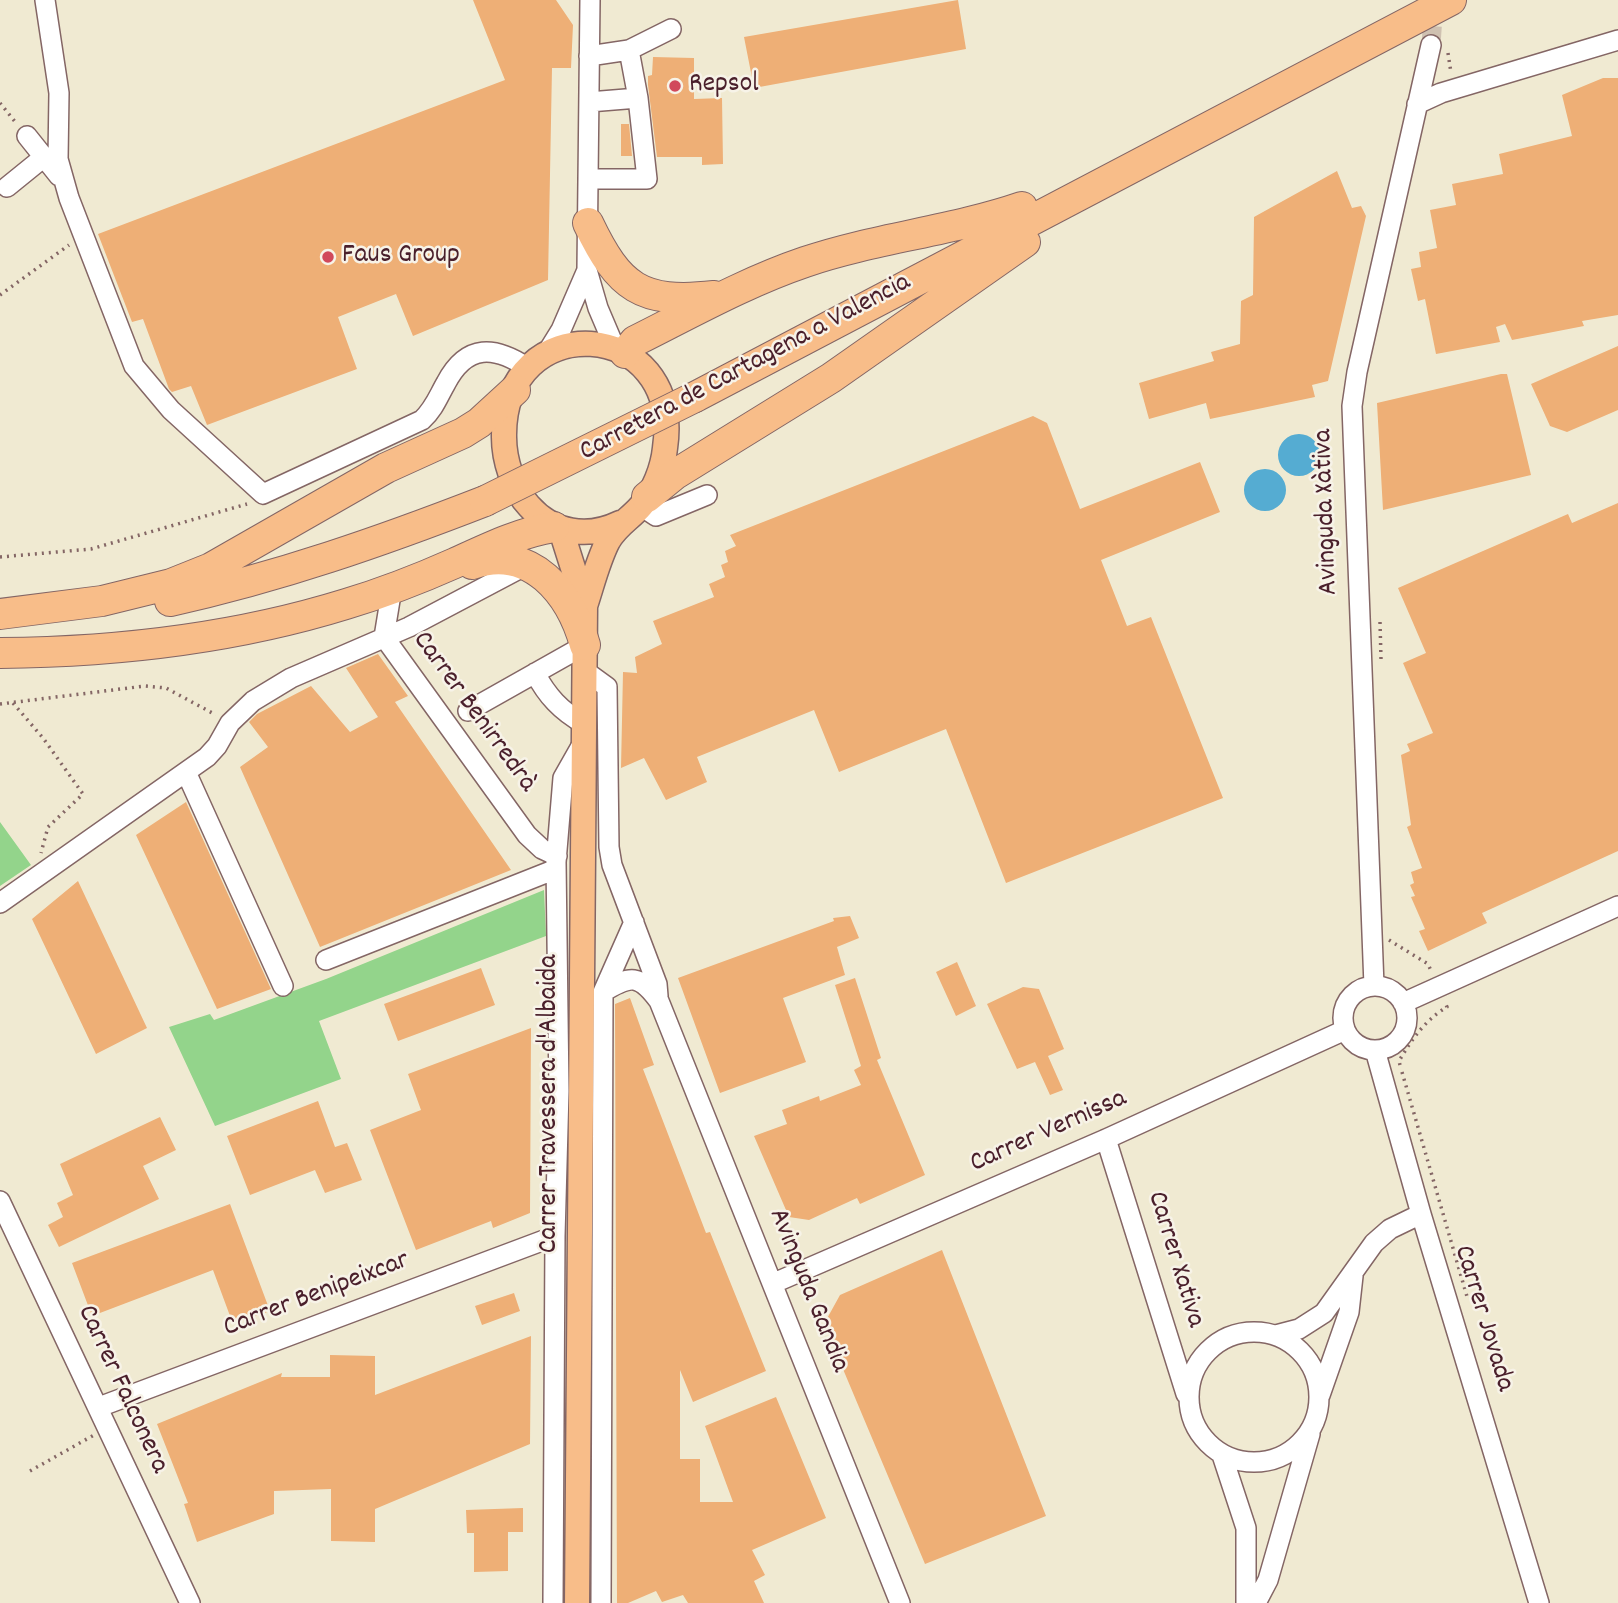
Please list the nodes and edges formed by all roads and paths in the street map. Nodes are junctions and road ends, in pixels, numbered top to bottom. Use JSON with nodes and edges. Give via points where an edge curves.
{"nodes":[{"id":1,"x":45,"y":0,"type":"edge"},
{"id":2,"x":590,"y":0,"type":"edge"},
{"id":3,"x":1451,"y":0,"type":"edge"},
{"id":4,"x":671,"y":29,"type":"dead end"},
{"id":5,"x":1618,"y":40,"type":"edge"},
{"id":6,"x":1438,"y":43,"type":"joint"},
{"id":7,"x":1361,"y":47,"type":"junction"},
{"id":8,"x":629,"y":50,"type":"junction"},
{"id":9,"x":589,"y":56,"type":"junction"},
{"id":10,"x":1441,"y":93,"type":"junction"},
{"id":11,"x":638,"y":98,"type":"junction"},
{"id":12,"x":589,"y":102,"type":"junction"},
{"id":13,"x":0,"y":103,"type":"edge"},
{"id":14,"x":1417,"y":104,"type":"junction"},
{"id":15,"x":27,"y":136,"type":"joint"},
{"id":16,"x":44,"y":157,"type":"junction"},
{"id":17,"x":589,"y":179,"type":"junction"},
{"id":18,"x":65,"y":182,"type":"junction"},
{"id":19,"x":7,"y":187,"type":"dead end"},
{"id":20,"x":588,"y":223,"type":"junction"},
{"id":21,"x":83,"y":234,"type":"junction"},
{"id":22,"x":587,"y":270,"type":"junction"},
{"id":23,"x":728,"y":294,"type":"junction"},
{"id":24,"x":0,"y":295,"type":"edge"},
{"id":25,"x":620,"y":350,"type":"junction"},
{"id":26,"x":548,"y":351,"type":"junction"},
{"id":27,"x":522,"y":379,"type":"junction"},
{"id":28,"x":263,"y":494,"type":"junction"},
{"id":29,"x":707,"y":495,"type":"dead end"},
{"id":30,"x":644,"y":501,"type":"junction"},
{"id":31,"x":620,"y":523,"type":"junction"},
{"id":32,"x":557,"y":528,"type":"junction"},
{"id":33,"x":0,"y":557,"type":"edge"},
{"id":34,"x":517,"y":570,"type":"dead end"},
{"id":35,"x":405,"y":584,"type":"junction"},
{"id":36,"x":585,"y":606,"type":"junction"},
{"id":37,"x":0,"y":614,"type":"edge"},
{"id":38,"x":1380,"y":615,"type":"dead end"},
{"id":39,"x":0,"y":626,"type":"edge"},
{"id":40,"x":384,"y":637,"type":"junction"},
{"id":41,"x":0,"y":653,"type":"edge"},
{"id":42,"x":585,"y":658,"type":"junction"},
{"id":43,"x":1382,"y":670,"type":"dead end"},
{"id":44,"x":535,"y":673,"type":"junction"},
{"id":45,"x":0,"y":704,"type":"edge"},
{"id":46,"x":13,"y":704,"type":"junction"},
{"id":47,"x":468,"y":711,"type":"dead end"},
{"id":48,"x":230,"y":723,"type":"junction"},
{"id":49,"x":584,"y":732,"type":"junction"},
{"id":50,"x":186,"y":772,"type":"junction"},
{"id":51,"x":556,"y":862,"type":"junction"},
{"id":52,"x":34,"y":879,"type":"junction"},
{"id":53,"x":0,"y":903,"type":"edge"},
{"id":54,"x":1618,"y":906,"type":"edge"},
{"id":55,"x":583,"y":910,"type":"junction"},
{"id":56,"x":634,"y":922,"type":"junction"},
{"id":57,"x":1389,"y":926,"type":"dead end"},
{"id":58,"x":557,"y":942,"type":"junction"},
{"id":59,"x":326,"y":960,"type":"dead end"},
{"id":60,"x":283,"y":986,"type":"dead end"},
{"id":61,"x":1374,"y":986,"type":"junction"},
{"id":62,"x":1438,"y":986,"type":"junction"},
{"id":63,"x":603,"y":992,"type":"junction"},
{"id":64,"x":659,"y":1001,"type":"junction"},
{"id":65,"x":1403,"y":1003,"type":"junction"},
{"id":66,"x":1345,"y":1030,"type":"junction"},
{"id":67,"x":1375,"y":1050,"type":"junction"},
{"id":68,"x":1106,"y":1139,"type":"junction"},
{"id":69,"x":2,"y":1210,"type":"edge"},
{"id":70,"x":1421,"y":1214,"type":"junction"},
{"id":71,"x":555,"y":1236,"type":"junction"},
{"id":72,"x":1354,"y":1268,"type":"junction"},
{"id":73,"x":774,"y":1283,"type":"junction"},
{"id":74,"x":1472,"y":1313,"type":"dead end"},
{"id":75,"x":1276,"y":1335,"type":"junction"},
{"id":76,"x":1320,"y":1396,"type":"junction"},
{"id":77,"x":1188,"y":1399,"type":"junction"},
{"id":78,"x":99,"y":1407,"type":"junction"},
{"id":79,"x":108,"y":1427,"type":"junction"},
{"id":80,"x":1311,"y":1431,"type":"junction"},
{"id":81,"x":1222,"y":1455,"type":"junction"},
{"id":82,"x":30,"y":1471,"type":"dead end"},
{"id":83,"x":190,"y":1603,"type":"edge"},
{"id":84,"x":553,"y":1603,"type":"edge"},
{"id":85,"x":577,"y":1603,"type":"edge"},
{"id":86,"x":601,"y":1603,"type":"edge"},
{"id":87,"x":900,"y":1603,"type":"edge"},
{"id":88,"x":1246,"y":1603,"type":"edge"},
{"id":89,"x":1256,"y":1603,"type":"edge"},
{"id":90,"x":1539,"y":1603,"type":"edge"}],
"edges":[{"from":1,"to":18,"type":"street","via":[[58,82],[58,159]]},
{"from":2,"to":9,"type":"street"},
{"from":3,"to":7,"type":"highway","name":"Carretera de Cartagena a Valencia"},
{"from":4,"to":8,"type":"street"},
{"from":5,"to":10,"type":"street"},
{"from":6,"to":10,"type":"path","via":[[1452,74]]},
{"from":6,"to":14,"type":"street","name":"Avinguda Xàtiva"},
{"from":7,"to":23,"type":"highway","via":[[1251,91],[1027,205],[985,220],[806,262]]},
{"from":7,"to":30,"type":"highway","via":[[1246,121],[1009,251],[831,378],[674,475]]},
{"from":7,"to":39,"type":"highway","name":"Carretera de Cartagena a Valencia","bridge":true,"via":[[695,397],[485,501],[272,576],[119,612]]},
{"from":8,"to":9,"type":"street"},
{"from":8,"to":11,"type":"street"},
{"from":9,"to":12,"type":"street"},
{"from":10,"to":14,"type":"street"},
{"from":11,"to":12,"type":"street"},
{"from":11,"to":17,"type":"street","via":[[647,179]]},
{"from":12,"to":17,"type":"street"},
{"from":13,"to":15,"type":"path"},
{"from":14,"to":61,"type":"street","name":"Avinguda Xàtiva","via":[[1352,406]]},
{"from":15,"to":16,"type":"street"},
{"from":16,"to":18,"type":"street"},
{"from":16,"to":19,"type":"street"},
{"from":17,"to":20,"type":"street"},
{"from":18,"to":21,"type":"street"},
{"from":20,"to":22,"type":"street"},
{"from":20,"to":23,"type":"highway","via":[[609,264],[637,289],[669,298]]},
{"from":21,"to":24,"type":"path"},
{"from":21,"to":28,"type":"street","via":[[134,366],[171,410]]},
{"from":22,"to":25,"type":"street","via":[[598,308]]},
{"from":22,"to":26,"type":"street"},
{"from":23,"to":25,"type":"highway"},
{"from":25,"to":26,"type":"main road","via":[[588,343],[560,345]]},
{"from":25,"to":30,"type":"main road","via":[[648,372],[665,411],[666,447]]},
{"from":26,"to":27,"type":"main road"},
{"from":27,"to":28,"type":"street","via":[[509,355],[489,350],[470,356],[451,373],[436,405],[422,420]]},
{"from":27,"to":32,"type":"main road","via":[[505,417],[506,461],[526,503]]},
{"from":27,"to":37,"type":"highway","via":[[463,433],[386,468],[211,568],[171,584],[102,601]]},
{"from":28,"to":33,"type":"path","via":[[234,509],[92,549]]},
{"from":29,"to":30,"type":"street","via":[[656,516]]},
{"from":30,"to":31,"type":"main road"},
{"from":31,"to":32,"type":"main road","via":[[588,532]]},
{"from":31,"to":36,"type":"main road","name":"Carrer Travessera d'Albaida","via":[[607,542]]},
{"from":32,"to":35,"type":"highway","via":[[499,542]]},
{"from":32,"to":36,"type":"main road","name":"Carrer Travessera d'Albaida"},
{"from":34,"to":40,"type":"street"},
{"from":35,"to":40,"type":"street"},
{"from":35,"to":41,"type":"highway","via":[[345,605],[229,634],[108,650]]},
{"from":35,"to":42,"type":"highway","via":[[501,558],[530,566],[564,595],[579,621]]},
{"from":36,"to":42,"type":"main road","name":"Carrer Travessera d'Albaida"},
{"from":38,"to":43,"type":"path"},
{"from":40,"to":48,"type":"street","via":[[291,678],[253,701]]},
{"from":40,"to":51,"type":"street","name":"Carrer Benirredrà","via":[[517,821]]},
{"from":42,"to":44,"type":"street"},
{"from":42,"to":49,"type":"main road","name":"Carrer Travessera d'Albaida"},
{"from":42,"to":56,"type":"street","name":"Avinguda Gandia","via":[[607,687],[609,847]]},
{"from":44,"to":47,"type":"street"},
{"from":44,"to":49,"type":"street","via":[[552,699]]},
{"from":45,"to":46,"type":"path"},
{"from":46,"to":48,"type":"path","via":[[145,686],[166,688]]},
{"from":46,"to":52,"type":"path","via":[[83,794],[48,827]]},
{"from":48,"to":50,"type":"street","via":[[212,752]]},
{"from":49,"to":51,"type":"street","via":[[563,778]]},
{"from":49,"to":55,"type":"main road","name":"Carrer Travessera d'Albaida"},
{"from":50,"to":52,"type":"street"},
{"from":50,"to":60,"type":"street"},
{"from":51,"to":58,"type":"street"},
{"from":51,"to":59,"type":"street"},
{"from":52,"to":53,"type":"street"},
{"from":54,"to":62,"type":"street"},
{"from":55,"to":58,"type":"street"},
{"from":55,"to":85,"type":"main road","name":"Carrer Travessera d'Albaida"},
{"from":56,"to":63,"type":"street"},
{"from":56,"to":64,"type":"street","name":"Avinguda Gandia"},
{"from":57,"to":62,"type":"path","via":[[1389,940],[1427,964]]},
{"from":58,"to":71,"type":"street"},
{"from":61,"to":65,"type":"street","via":[[1391,990]]},
{"from":61,"to":66,"type":"street","via":[[1364,987],[1348,1000],[1343,1009]]},
{"from":62,"to":65,"type":"street"},
{"from":62,"to":74,"type":"path","via":[[1447,1007],[1415,1034],[1399,1061]]},
{"from":63,"to":64,"type":"street","via":[[625,979],[635,979],[645,983]]},
{"from":63,"to":86,"type":"street"},
{"from":64,"to":73,"type":"street","name":"Avinguda Gandia"},
{"from":65,"to":67,"type":"street","via":[[1402,1035]]},
{"from":66,"to":67,"type":"street","via":[[1357,1045]]},
{"from":66,"to":68,"type":"street","name":"Carrer Vernissa"},
{"from":67,"to":70,"type":"street","name":"Carrer Jovada"},
{"from":68,"to":73,"type":"street","name":"Carrer Vernissa"},
{"from":68,"to":77,"type":"street","name":"Carrer Xativa"},
{"from":69,"to":78,"type":"street","name":"Carrer Falconera"},
{"from":70,"to":72,"type":"street","via":[[1390,1229]]},
{"from":70,"to":90,"type":"street","name":"Carrer Jovada"},
{"from":71,"to":78,"type":"street","name":"Carrer Benipeixcar"},
{"from":71,"to":84,"type":"street"},
{"from":72,"to":75,"type":"street","via":[[1325,1313],[1299,1329]]},
{"from":72,"to":76,"type":"street","via":[[1349,1312]]},
{"from":73,"to":87,"type":"street","name":"Avinguda Gandia"},
{"from":75,"to":76,"type":"street","via":[[1307,1358],[1317,1376]]},
{"from":75,"to":77,"type":"street","via":[[1234,1335],[1215,1344],[1200,1359]]},
{"from":76,"to":80,"type":"street"},
{"from":77,"to":81,"type":"street","via":[[1198,1432]]},
{"from":78,"to":79,"type":"street","name":"Carrer Falconera"},
{"from":79,"to":82,"type":"path"},
{"from":79,"to":83,"type":"street","name":"Carrer Falconera"},
{"from":80,"to":81,"type":"street","via":[[1298,1446],[1271,1460],[1241,1462]]},
{"from":80,"to":89,"type":"street","via":[[1268,1580]]},
{"from":81,"to":88,"type":"street","via":[[1246,1528]]}]}
